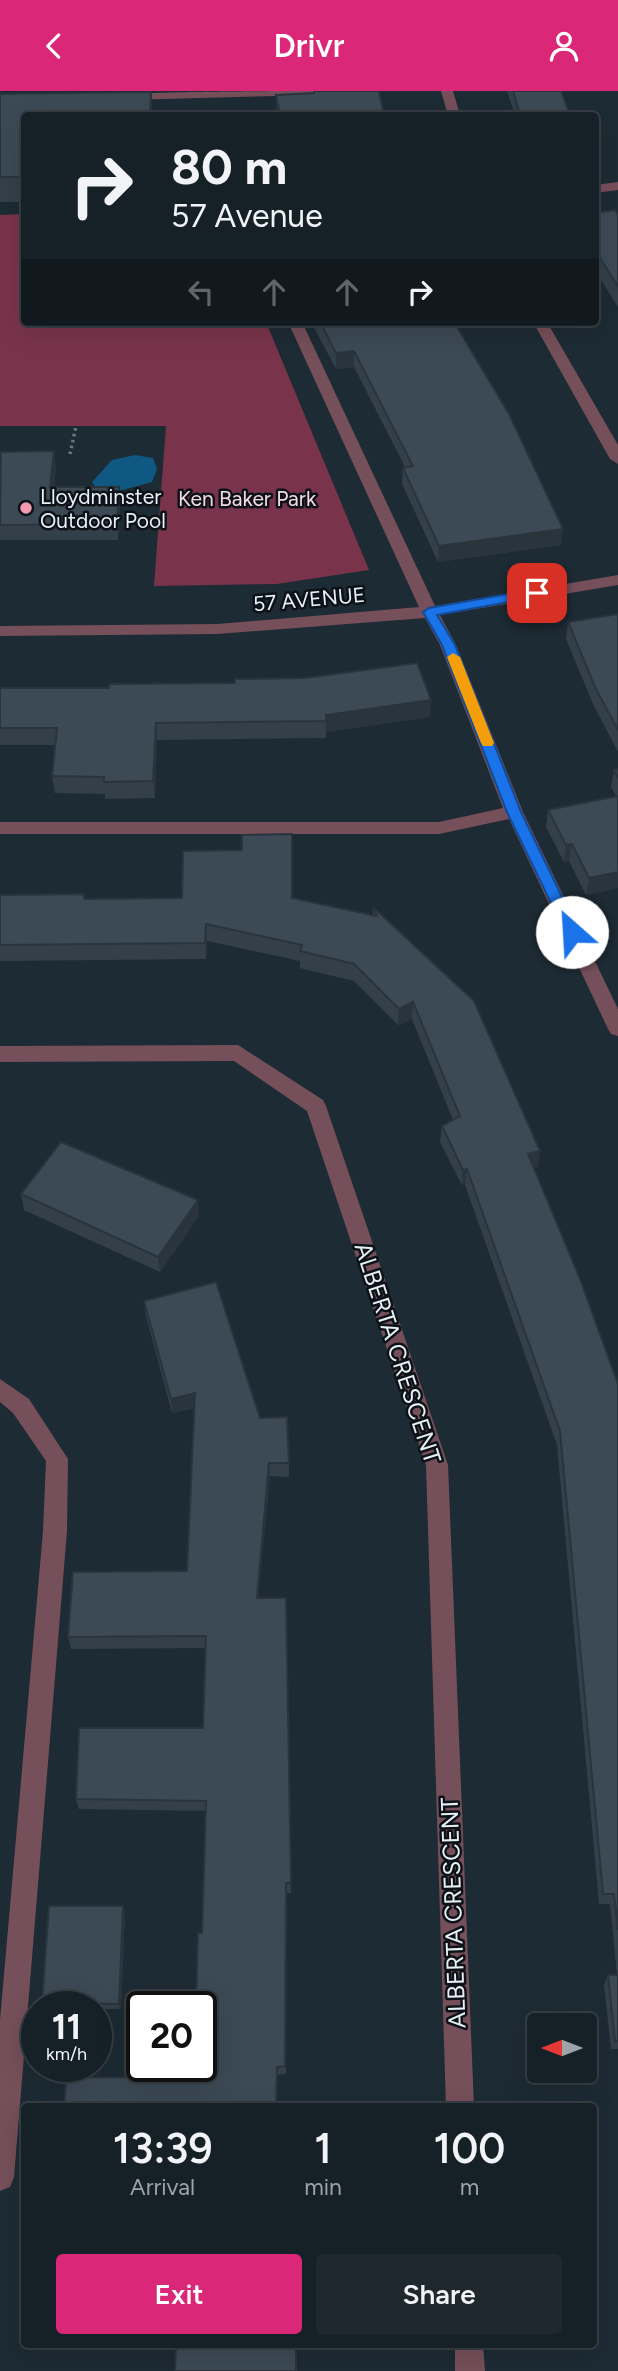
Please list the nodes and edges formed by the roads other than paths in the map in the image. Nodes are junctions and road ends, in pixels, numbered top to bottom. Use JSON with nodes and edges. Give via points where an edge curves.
{"nodes":[{"id":1,"x":316,"y":91,"type":"edge"},
{"id":2,"x":447,"y":91,"type":"edge"},
{"id":3,"x":107,"y":96,"type":"edge"},
{"id":4,"x":453,"y":112,"type":"edge"},
{"id":5,"x":618,"y":186,"type":"edge"},
{"id":6,"x":599,"y":188,"type":"edge"},
{"id":7,"x":297,"y":326,"type":"edge"},
{"id":8,"x":542,"y":326,"type":"edge"},
{"id":9,"x":618,"y":459,"type":"edge"},
{"id":10,"x":618,"y":580,"type":"edge"},
{"id":11,"x":429,"y":612,"type":"junction"},
{"id":12,"x":0,"y":631,"type":"edge"},
{"id":13,"x":514,"y":812,"type":"junction"},
{"id":14,"x":0,"y":828,"type":"edge"},
{"id":15,"x":618,"y":1029,"type":"edge"},
{"id":16,"x":0,"y":1054,"type":"edge"},
{"id":17,"x":0,"y":1389,"type":"edge"},
{"id":18,"x":460,"y":2103,"type":"edge"},
{"id":19,"x":0,"y":2178,"type":"edge"},
{"id":20,"x":469,"y":2348,"type":"edge"},
{"id":21,"x":470,"y":2371,"type":"edge"}],
"edges":[{"from":1,"to":3,"type":"street","via":[[241,100]]},
{"from":2,"to":4,"type":"street"},
{"from":5,"to":6,"type":"street"},
{"from":7,"to":11,"type":"street"},
{"from":8,"to":9,"type":"street"},
{"from":10,"to":11,"type":"street","name":"57 AVENUE"},
{"from":11,"to":12,"type":"street","name":"57 AVENUE","via":[[217,629]]},
{"from":11,"to":13,"type":"street","via":[[449,645]]},
{"from":13,"to":14,"type":"street","via":[[439,828]]},
{"from":13,"to":15,"type":"street"},
{"from":16,"to":18,"type":"street","name":"ALBERTA CRESCENT","via":[[238,1053],[316,1105],[438,1465]]},
{"from":17,"to":19,"type":"street","via":[[21,1406],[57,1459],[54,1545]]},
{"from":20,"to":21,"type":"street"}]}
